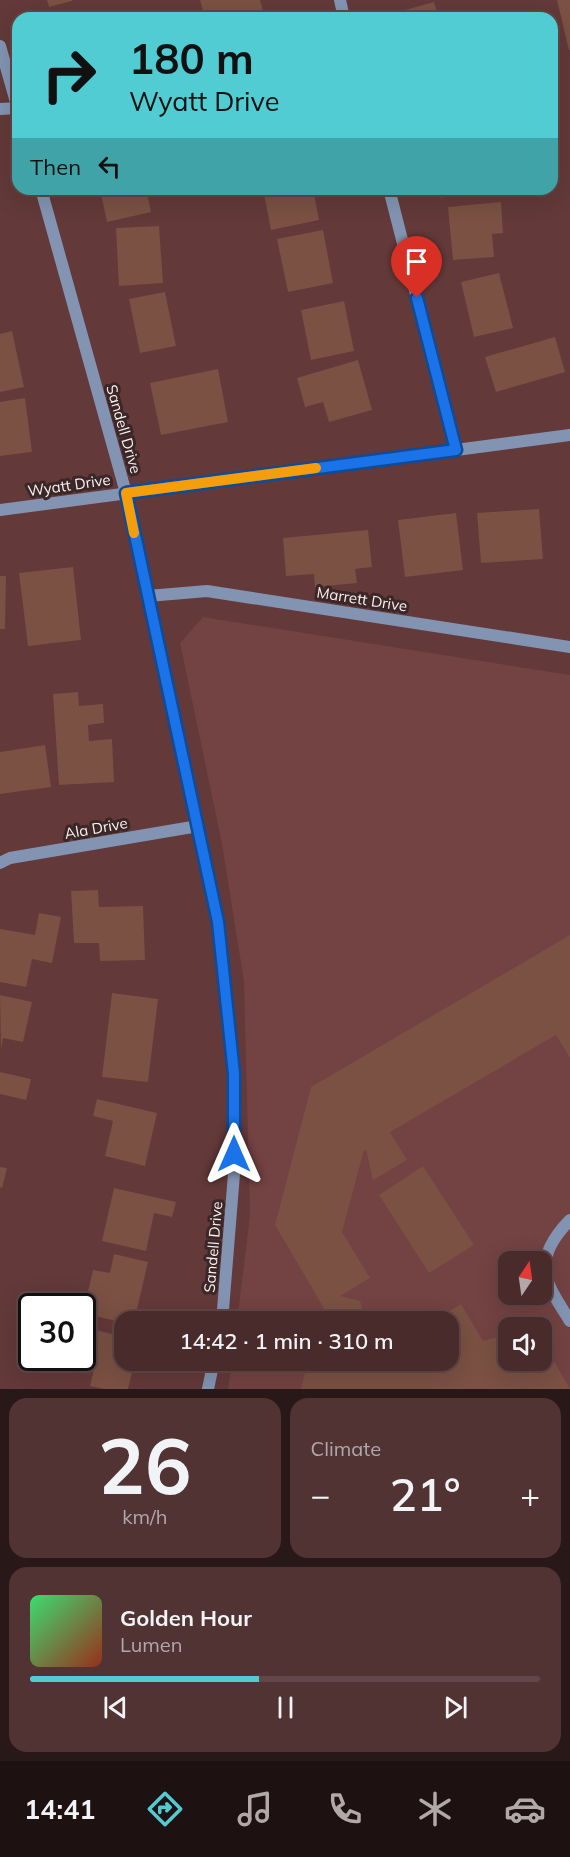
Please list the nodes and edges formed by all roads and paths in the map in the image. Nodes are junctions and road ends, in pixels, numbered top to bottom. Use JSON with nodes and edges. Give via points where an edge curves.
{"nodes":[{"id":1,"x":0,"y":46,"type":"edge"},
{"id":2,"x":12,"y":87,"type":"edge"},
{"id":3,"x":43,"y":195,"type":"edge"},
{"id":4,"x":391,"y":195,"type":"edge"},
{"id":5,"x":570,"y":435,"type":"edge"},
{"id":6,"x":456,"y":450,"type":"junction"},
{"id":7,"x":126,"y":493,"type":"junction"},
{"id":8,"x":0,"y":510,"type":"edge"},
{"id":9,"x":148,"y":596,"type":"junction"},
{"id":10,"x":570,"y":647,"type":"edge"},
{"id":11,"x":198,"y":826,"type":"junction"},
{"id":12,"x":0,"y":863,"type":"edge"},
{"id":13,"x":570,"y":1220,"type":"edge"},
{"id":14,"x":223,"y":1311,"type":"edge"},
{"id":15,"x":570,"y":1321,"type":"edge"},
{"id":16,"x":212,"y":1371,"type":"edge"},
{"id":17,"x":208,"y":1389,"type":"edge"}],
"edges":[{"from":1,"to":2,"type":"street"},
{"from":3,"to":7,"type":"street","name":"Sandell Drive"},
{"from":4,"to":6,"type":"street"},
{"from":5,"to":6,"type":"street","name":"Wyatt Drive"},
{"from":6,"to":7,"type":"street","name":"Wyatt Drive"},
{"from":7,"to":8,"type":"street","name":"Wyatt Drive"},
{"from":7,"to":9,"type":"street","name":"Sandell Drive"},
{"from":9,"to":10,"type":"street","name":"Marrett Drive","via":[[207,591]]},
{"from":9,"to":11,"type":"street","name":"Sandell Drive"},
{"from":11,"to":12,"type":"street","name":"Ala Drive","via":[[10,858]]},
{"from":11,"to":14,"type":"street","name":"Sandell Drive","via":[[218,922],[234,1074],[234,1174]]},
{"from":13,"to":15,"type":"street","via":[[552,1243],[546,1260],[546,1278]]},
{"from":16,"to":17,"type":"street"}]}
